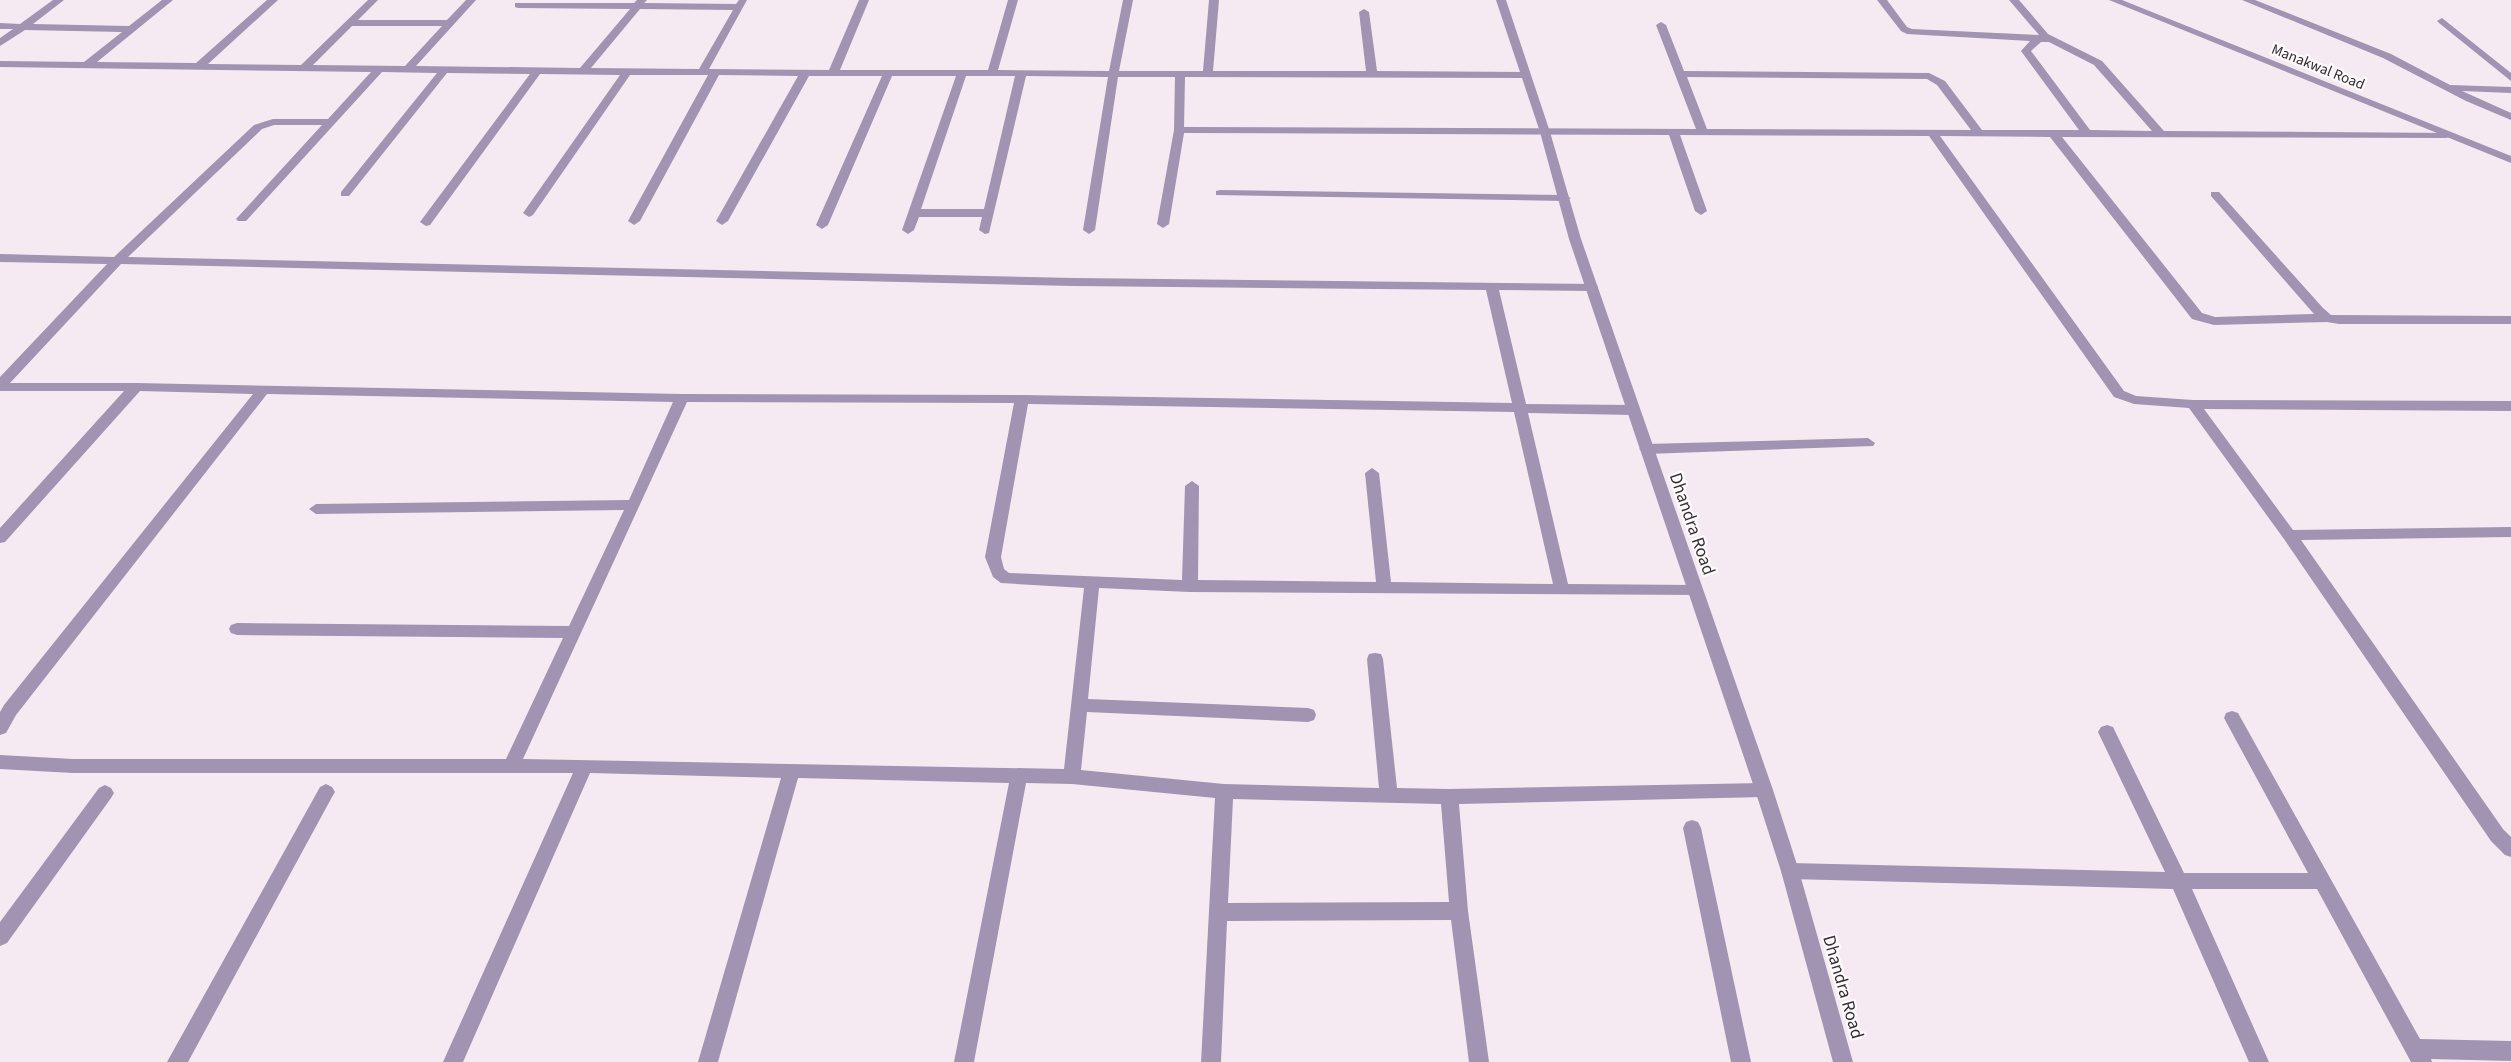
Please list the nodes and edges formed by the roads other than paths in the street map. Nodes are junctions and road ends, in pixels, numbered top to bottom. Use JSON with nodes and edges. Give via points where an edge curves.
{"nodes":[{"id":1,"x":59,"y":0,"type":"edge"},
{"id":2,"x":168,"y":0,"type":"edge"},
{"id":3,"x":273,"y":0,"type":"edge"},
{"id":4,"x":373,"y":0,"type":"edge"},
{"id":5,"x":471,"y":0,"type":"edge"},
{"id":6,"x":864,"y":0,"type":"edge"},
{"id":7,"x":1013,"y":0,"type":"edge"},
{"id":8,"x":1128,"y":0,"type":"edge"},
{"id":9,"x":1214,"y":0,"type":"edge"},
{"id":10,"x":1501,"y":0,"type":"edge"},
{"id":11,"x":1882,"y":0,"type":"edge"},
{"id":12,"x":2014,"y":0,"type":"edge"},
{"id":13,"x":2114,"y":0,"type":"edge"},
{"id":14,"x":2247,"y":0,"type":"edge"},
{"id":15,"x":640,"y":2,"type":"edge"},
{"id":16,"x":741,"y":4,"type":"edge"},
{"id":17,"x":518,"y":5,"type":"dead end"},
{"id":18,"x":1364,"y":12,"type":"dead end"},
{"id":19,"x":2442,"y":21,"type":"dead end"},
{"id":20,"x":350,"y":23,"type":"junction"},
{"id":21,"x":450,"y":23,"type":"junction"},
{"id":22,"x":0,"y":26,"type":"edge"},
{"id":23,"x":24,"y":26,"type":"junction"},
{"id":24,"x":1661,"y":26,"type":"dead end"},
{"id":25,"x":132,"y":29,"type":"junction"},
{"id":26,"x":2038,"y":39,"type":"junction"},
{"id":27,"x":2050,"y":39,"type":"junction"},
{"id":28,"x":0,"y":43,"type":"edge"},
{"id":29,"x":0,"y":64,"type":"edge"},
{"id":30,"x":88,"y":64,"type":"junction"},
{"id":31,"x":199,"y":66,"type":"junction"},
{"id":32,"x":305,"y":67,"type":"junction"},
{"id":33,"x":380,"y":68,"type":"junction"},
{"id":34,"x":409,"y":68,"type":"junction"},
{"id":35,"x":445,"y":69,"type":"junction"},
{"id":36,"x":538,"y":70,"type":"junction"},
{"id":37,"x":583,"y":71,"type":"junction"},
{"id":38,"x":716,"y":71,"type":"junction"},
{"id":39,"x":627,"y":72,"type":"junction"},
{"id":40,"x":702,"y":72,"type":"junction"},
{"id":41,"x":805,"y":73,"type":"junction"},
{"id":42,"x":833,"y":73,"type":"junction"},
{"id":43,"x":888,"y":74,"type":"junction"},
{"id":44,"x":962,"y":74,"type":"junction"},
{"id":45,"x":992,"y":74,"type":"junction"},
{"id":46,"x":1021,"y":74,"type":"junction"},
{"id":47,"x":1180,"y":74,"type":"junction"},
{"id":48,"x":1681,"y":74,"type":"junction"},
{"id":49,"x":1113,"y":75,"type":"junction"},
{"id":50,"x":1208,"y":75,"type":"junction"},
{"id":51,"x":1526,"y":75,"type":"junction"},
{"id":52,"x":1372,"y":76,"type":"junction"},
{"id":53,"x":2511,"y":78,"type":"edge"},
{"id":54,"x":2447,"y":87,"type":"junction"},
{"id":55,"x":2511,"y":90,"type":"edge"},
{"id":56,"x":2511,"y":117,"type":"edge"},
{"id":57,"x":329,"y":122,"type":"junction"},
{"id":58,"x":1179,"y":130,"type":"junction"},
{"id":59,"x":1702,"y":130,"type":"junction"},
{"id":60,"x":1673,"y":131,"type":"junction"},
{"id":61,"x":1545,"y":132,"type":"junction"},
{"id":62,"x":1932,"y":133,"type":"junction"},
{"id":63,"x":1979,"y":133,"type":"junction"},
{"id":64,"x":2054,"y":134,"type":"junction"},
{"id":65,"x":2087,"y":134,"type":"junction"},
{"id":66,"x":2161,"y":134,"type":"junction"},
{"id":67,"x":2446,"y":135,"type":"junction"},
{"id":68,"x":2511,"y":160,"type":"edge"},
{"id":69,"x":1220,"y":193,"type":"dead end"},
{"id":70,"x":345,"y":194,"type":"dead end"},
{"id":71,"x":2215,"y":194,"type":"dead end"},
{"id":72,"x":1565,"y":198,"type":"junction"},
{"id":73,"x":1701,"y":211,"type":"dead end"},
{"id":74,"x":529,"y":213,"type":"dead end"},
{"id":75,"x":915,"y":213,"type":"junction"},
{"id":76,"x":989,"y":213,"type":"junction"},
{"id":77,"x":243,"y":219,"type":"dead end"},
{"id":78,"x":634,"y":221,"type":"dead end"},
{"id":79,"x":722,"y":221,"type":"dead end"},
{"id":80,"x":426,"y":222,"type":"dead end"},
{"id":81,"x":1163,"y":224,"type":"dead end"},
{"id":82,"x":822,"y":225,"type":"dead end"},
{"id":83,"x":1089,"y":230,"type":"dead end"},
{"id":84,"x":908,"y":231,"type":"dead end"},
{"id":85,"x":985,"y":231,"type":"dead end"},
{"id":86,"x":0,"y":258,"type":"edge"},
{"id":87,"x":117,"y":261,"type":"junction"},
{"id":88,"x":1492,"y":286,"type":"junction"},
{"id":89,"x":1592,"y":286,"type":"junction"},
{"id":90,"x":2327,"y":318,"type":"junction"},
{"id":91,"x":2511,"y":321,"type":"edge"},
{"id":92,"x":0,"y":386,"type":"edge"},
{"id":93,"x":136,"y":387,"type":"junction"},
{"id":94,"x":263,"y":390,"type":"junction"},
{"id":95,"x":682,"y":398,"type":"junction"},
{"id":96,"x":1022,"y":399,"type":"junction"},
{"id":97,"x":2193,"y":404,"type":"junction"},
{"id":98,"x":2511,"y":406,"type":"edge"},
{"id":99,"x":1519,"y":409,"type":"junction"},
{"id":100,"x":1633,"y":410,"type":"junction"},
{"id":101,"x":1868,"y":443,"type":"dead end"},
{"id":102,"x":1646,"y":449,"type":"junction"},
{"id":103,"x":1372,"y":473,"type":"dead end"},
{"id":104,"x":1192,"y":486,"type":"dead end"},
{"id":105,"x":634,"y":505,"type":"junction"},
{"id":106,"x":316,"y":509,"type":"dead end"},
{"id":107,"x":2511,"y":532,"type":"edge"},
{"id":108,"x":2289,"y":535,"type":"junction"},
{"id":109,"x":0,"y":538,"type":"edge"},
{"id":110,"x":1092,"y":583,"type":"junction"},
{"id":111,"x":1190,"y":586,"type":"junction"},
{"id":112,"x":1384,"y":588,"type":"junction"},
{"id":113,"x":1562,"y":590,"type":"junction"},
{"id":114,"x":1695,"y":591,"type":"junction"},
{"id":115,"x":237,"y":629,"type":"dead end"},
{"id":116,"x":573,"y":632,"type":"junction"},
{"id":117,"x":1376,"y":659,"type":"dead end"},
{"id":118,"x":1079,"y":705,"type":"junction"},
{"id":119,"x":1308,"y":715,"type":"dead end"},
{"id":120,"x":2232,"y":718,"type":"dead end"},
{"id":121,"x":0,"y":728,"type":"edge"},
{"id":122,"x":2107,"y":732,"type":"dead end"},
{"id":123,"x":0,"y":762,"type":"edge"},
{"id":124,"x":511,"y":766,"type":"junction"},
{"id":125,"x":585,"y":766,"type":"junction"},
{"id":126,"x":792,"y":770,"type":"junction"},
{"id":127,"x":1019,"y":776,"type":"junction"},
{"id":128,"x":1072,"y":777,"type":"junction"},
{"id":129,"x":1764,"y":790,"type":"junction"},
{"id":130,"x":1224,"y":791,"type":"junction"},
{"id":131,"x":326,"y":792,"type":"dead end"},
{"id":132,"x":105,"y":793,"type":"dead end"},
{"id":133,"x":1389,"y":795,"type":"junction"},
{"id":134,"x":1449,"y":797,"type":"junction"},
{"id":135,"x":1692,"y":828,"type":"dead end"},
{"id":136,"x":2511,"y":849,"type":"edge"},
{"id":137,"x":1790,"y":871,"type":"junction"},
{"id":138,"x":2179,"y":881,"type":"junction"},
{"id":139,"x":2322,"y":881,"type":"junction"},
{"id":140,"x":1459,"y":911,"type":"junction"},
{"id":141,"x":1218,"y":912,"type":"junction"},
{"id":142,"x":0,"y":937,"type":"edge"},
{"id":143,"x":2511,"y":1051,"type":"edge"},
{"id":144,"x":2419,"y":1056,"type":"edge"},
{"id":145,"x":177,"y":1062,"type":"edge"},
{"id":146,"x":453,"y":1062,"type":"edge"},
{"id":147,"x":708,"y":1062,"type":"edge"},
{"id":148,"x":964,"y":1062,"type":"edge"},
{"id":149,"x":1211,"y":1062,"type":"edge"},
{"id":150,"x":1479,"y":1062,"type":"edge"},
{"id":151,"x":1741,"y":1062,"type":"edge"},
{"id":152,"x":1844,"y":1062,"type":"edge"},
{"id":153,"x":2259,"y":1062,"type":"edge"}],
"edges":[{"from":1,"to":23,"type":"street"},
{"from":2,"to":25,"type":"street"},
{"from":3,"to":31,"type":"street"},
{"from":4,"to":20,"type":"street"},
{"from":5,"to":21,"type":"street"},
{"from":6,"to":42,"type":"street"},
{"from":7,"to":45,"type":"street"},
{"from":8,"to":49,"type":"street"},
{"from":9,"to":50,"type":"street"},
{"from":10,"to":51,"type":"street","name":"Dhandra Road"},
{"from":11,"to":26,"type":"street","via":[[1910,33]]},
{"from":12,"to":27,"type":"street"},
{"from":13,"to":67,"type":"street","name":"Manakwal Road"},
{"from":14,"to":54,"type":"street","via":[[2378,52]]},
{"from":15,"to":16,"type":"street"},
{"from":15,"to":17,"type":"street"},
{"from":15,"to":37,"type":"street"},
{"from":16,"to":40,"type":"street"},
{"from":18,"to":52,"type":"street"},
{"from":19,"to":53,"type":"street"},
{"from":20,"to":21,"type":"street"},
{"from":20,"to":32,"type":"street"},
{"from":21,"to":34,"type":"street"},
{"from":22,"to":23,"type":"street"},
{"from":23,"to":25,"type":"street"},
{"from":23,"to":28,"type":"street"},
{"from":24,"to":48,"type":"street"},
{"from":25,"to":30,"type":"street"},
{"from":26,"to":27,"type":"street"},
{"from":26,"to":65,"type":"street","via":[[2026,51]]},
{"from":27,"to":66,"type":"street","via":[[2098,63]]},
{"from":29,"to":30,"type":"street"},
{"from":30,"to":31,"type":"street"},
{"from":31,"to":32,"type":"street"},
{"from":32,"to":33,"type":"street"},
{"from":33,"to":34,"type":"street"},
{"from":33,"to":57,"type":"street"},
{"from":34,"to":35,"type":"street"},
{"from":35,"to":36,"type":"street"},
{"from":35,"to":70,"type":"street"},
{"from":36,"to":37,"type":"street"},
{"from":36,"to":80,"type":"street"},
{"from":37,"to":39,"type":"street"},
{"from":38,"to":40,"type":"street"},
{"from":38,"to":41,"type":"street"},
{"from":38,"to":78,"type":"street"},
{"from":39,"to":40,"type":"street"},
{"from":39,"to":74,"type":"street"},
{"from":41,"to":42,"type":"street"},
{"from":41,"to":79,"type":"street"},
{"from":42,"to":43,"type":"street"},
{"from":43,"to":44,"type":"street"},
{"from":43,"to":82,"type":"street"},
{"from":44,"to":45,"type":"street"},
{"from":44,"to":75,"type":"street"},
{"from":45,"to":46,"type":"street"},
{"from":46,"to":49,"type":"street"},
{"from":46,"to":76,"type":"street"},
{"from":47,"to":49,"type":"street"},
{"from":47,"to":50,"type":"street"},
{"from":47,"to":58,"type":"street"},
{"from":48,"to":59,"type":"street"},
{"from":48,"to":63,"type":"street","via":[[1929,76],[1941,83]]},
{"from":49,"to":83,"type":"street"},
{"from":50,"to":52,"type":"street"},
{"from":51,"to":52,"type":"street"},
{"from":51,"to":61,"type":"street","name":"Dhandra Road"},
{"from":54,"to":55,"type":"street"},
{"from":54,"to":56,"type":"street"},
{"from":57,"to":77,"type":"street"},
{"from":57,"to":87,"type":"street","via":[[273,122],[258,127]]},
{"from":58,"to":61,"type":"street"},
{"from":58,"to":81,"type":"street"},
{"from":59,"to":60,"type":"street"},
{"from":59,"to":62,"type":"street"},
{"from":60,"to":61,"type":"street"},
{"from":60,"to":73,"type":"street"},
{"from":61,"to":72,"type":"street","name":"Dhandra Road"},
{"from":62,"to":63,"type":"street"},
{"from":62,"to":97,"type":"street","via":[[2114,388],[2134,400]]},
{"from":63,"to":64,"type":"street"},
{"from":64,"to":65,"type":"street"},
{"from":64,"to":90,"type":"street","via":[[2197,316],[2214,321]]},
{"from":65,"to":66,"type":"street"},
{"from":66,"to":67,"type":"street"},
{"from":67,"to":68,"type":"street","name":"Manakwal Road"},
{"from":69,"to":72,"type":"street"},
{"from":71,"to":90,"type":"street"},
{"from":72,"to":89,"type":"street","name":"Dhandra Road"},
{"from":75,"to":76,"type":"street"},
{"from":75,"to":84,"type":"street"},
{"from":76,"to":85,"type":"street"},
{"from":86,"to":87,"type":"street"},
{"from":87,"to":88,"type":"street","via":[[1063,282]]},
{"from":87,"to":92,"type":"street"},
{"from":88,"to":89,"type":"street"},
{"from":88,"to":99,"type":"street"},
{"from":89,"to":100,"type":"street","name":"Dhandra Road"},
{"from":90,"to":91,"type":"street"},
{"from":92,"to":93,"type":"street"},
{"from":93,"to":94,"type":"street"},
{"from":93,"to":109,"type":"street"},
{"from":94,"to":95,"type":"street"},
{"from":94,"to":121,"type":"street","via":[[10,710]]},
{"from":95,"to":96,"type":"street"},
{"from":95,"to":105,"type":"street"},
{"from":96,"to":99,"type":"street"},
{"from":96,"to":110,"type":"street","via":[[993,557],[996,570],[1006,579]]},
{"from":97,"to":98,"type":"street"},
{"from":97,"to":108,"type":"street"},
{"from":99,"to":100,"type":"street"},
{"from":99,"to":113,"type":"street"},
{"from":100,"to":102,"type":"street","name":"Dhandra Road"},
{"from":101,"to":102,"type":"street"},
{"from":102,"to":114,"type":"street","name":"Dhandra Road"},
{"from":103,"to":112,"type":"street"},
{"from":104,"to":111,"type":"street"},
{"from":105,"to":106,"type":"street"},
{"from":105,"to":116,"type":"street"},
{"from":107,"to":108,"type":"street"},
{"from":108,"to":136,"type":"street","via":[[2497,835]]},
{"from":110,"to":111,"type":"street"},
{"from":110,"to":118,"type":"street"},
{"from":111,"to":112,"type":"street"},
{"from":112,"to":113,"type":"street"},
{"from":113,"to":114,"type":"street"},
{"from":114,"to":129,"type":"street","name":"Dhandra Road"},
{"from":115,"to":116,"type":"street"},
{"from":116,"to":124,"type":"street"},
{"from":117,"to":133,"type":"street"},
{"from":118,"to":119,"type":"street"},
{"from":118,"to":128,"type":"street"},
{"from":120,"to":139,"type":"street"},
{"from":122,"to":138,"type":"street"},
{"from":123,"to":124,"type":"street","via":[[73,766]]},
{"from":124,"to":125,"type":"street"},
{"from":125,"to":126,"type":"street"},
{"from":125,"to":146,"type":"street"},
{"from":126,"to":127,"type":"street"},
{"from":126,"to":147,"type":"street"},
{"from":127,"to":128,"type":"street"},
{"from":127,"to":148,"type":"street"},
{"from":128,"to":130,"type":"street"},
{"from":129,"to":134,"type":"street"},
{"from":129,"to":137,"type":"street","name":"Dhandra Road"},
{"from":130,"to":133,"type":"street"},
{"from":130,"to":141,"type":"street"},
{"from":131,"to":145,"type":"street"},
{"from":132,"to":142,"type":"street"},
{"from":133,"to":134,"type":"street"},
{"from":134,"to":140,"type":"street"},
{"from":135,"to":151,"type":"street"},
{"from":137,"to":138,"type":"street"},
{"from":137,"to":152,"type":"street","name":"Dhandra Road"},
{"from":138,"to":139,"type":"street"},
{"from":138,"to":153,"type":"street"},
{"from":139,"to":144,"type":"street"},
{"from":140,"to":141,"type":"street"},
{"from":140,"to":150,"type":"street"},
{"from":141,"to":149,"type":"street"},
{"from":143,"to":144,"type":"street"}]}
